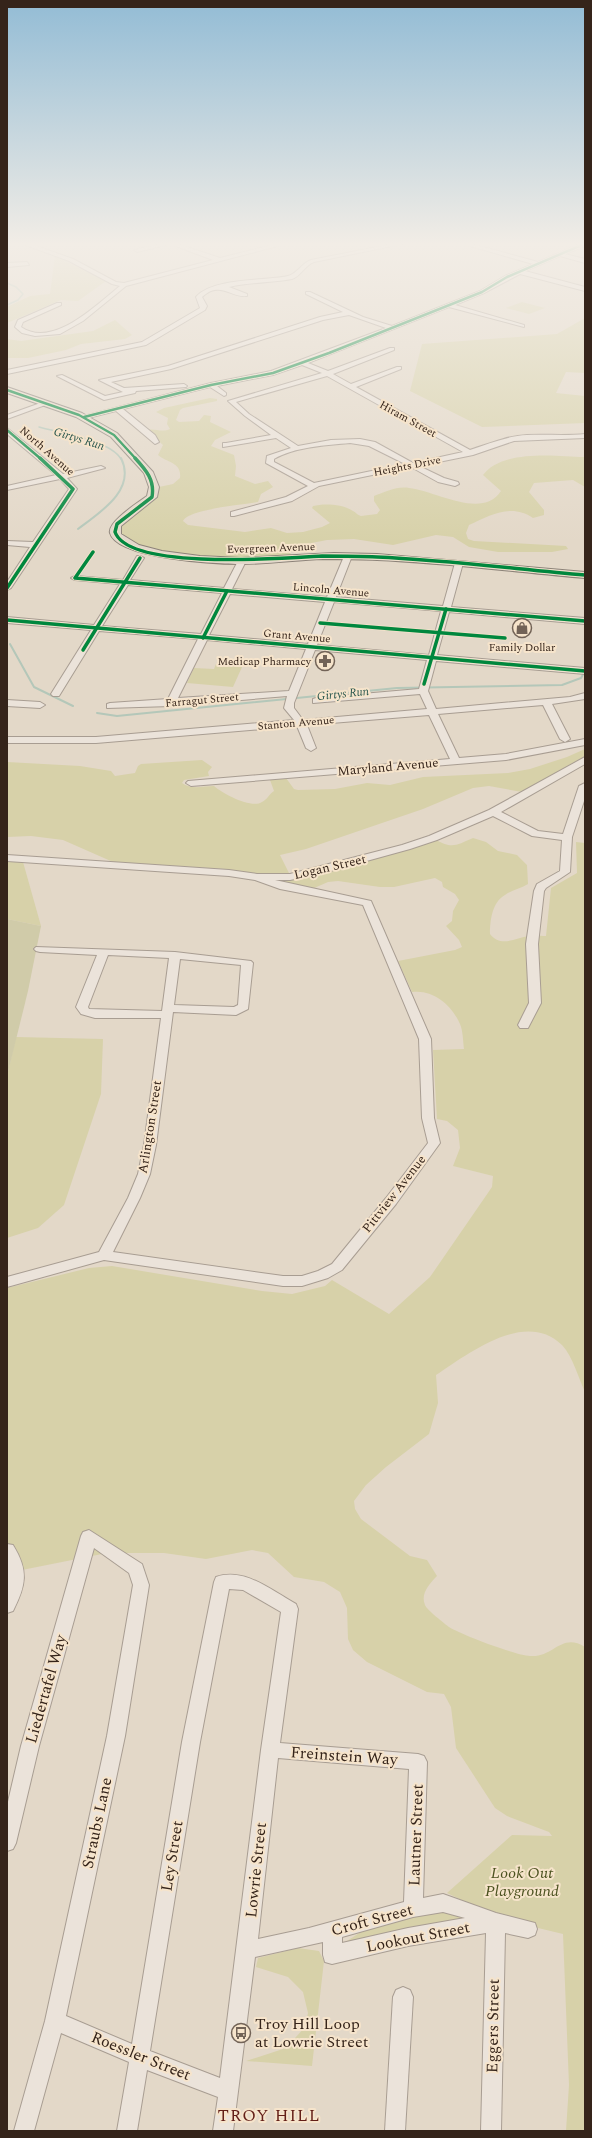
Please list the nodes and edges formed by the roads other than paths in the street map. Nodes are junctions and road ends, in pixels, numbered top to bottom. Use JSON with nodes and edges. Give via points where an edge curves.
{"nodes":[{"id":1,"x":140,"y":344,"type":"edge"},
{"id":2,"x":243,"y":344,"type":"edge"},
{"id":3,"x":351,"y":344,"type":"edge"},
{"id":4,"x":392,"y":349,"type":"dead end"},
{"id":5,"x":303,"y":363,"type":"junction"},
{"id":6,"x":399,"y":368,"type":"dead end"},
{"id":7,"x":7,"y":372,"type":"edge"},
{"id":8,"x":329,"y":375,"type":"junction"},
{"id":9,"x":60,"y":376,"type":"dead end"},
{"id":10,"x":208,"y":386,"type":"junction"},
{"id":11,"x":349,"y":387,"type":"junction"},
{"id":12,"x":139,"y":389,"type":"junction"},
{"id":13,"x":7,"y":390,"type":"edge"},
{"id":14,"x":224,"y":394,"type":"dead end"},
{"id":15,"x":150,"y":400,"type":"junction"},
{"id":16,"x":46,"y":403,"type":"junction"},
{"id":17,"x":159,"y":407,"type":"dead end"},
{"id":18,"x":118,"y":408,"type":"junction"},
{"id":19,"x":7,"y":411,"type":"edge"},
{"id":20,"x":16,"y":414,"type":"junction"},
{"id":21,"x":7,"y":417,"type":"edge"},
{"id":22,"x":84,"y":417,"type":"junction"},
{"id":23,"x":7,"y":430,"type":"edge"},
{"id":24,"x":277,"y":436,"type":"junction"},
{"id":25,"x":585,"y":436,"type":"edge"},
{"id":26,"x":569,"y":438,"type":"junction"},
{"id":27,"x":585,"y":439,"type":"edge"},
{"id":28,"x":155,"y":442,"type":"dead end"},
{"id":29,"x":226,"y":445,"type":"dead end"},
{"id":30,"x":297,"y":449,"type":"junction"},
{"id":31,"x":470,"y":453,"type":"junction"},
{"id":32,"x":413,"y":465,"type":"junction"},
{"id":33,"x":101,"y":468,"type":"dead end"},
{"id":34,"x":85,"y":471,"type":"junction"},
{"id":35,"x":61,"y":476,"type":"junction"},
{"id":36,"x":455,"y":484,"type":"dead end"},
{"id":37,"x":313,"y":485,"type":"junction"},
{"id":38,"x":72,"y":487,"type":"junction"},
{"id":39,"x":7,"y":488,"type":"edge"},
{"id":40,"x":234,"y":514,"type":"dead end"},
{"id":41,"x":7,"y":542,"type":"edge"},
{"id":42,"x":36,"y":545,"type":"junction"},
{"id":43,"x":348,"y":556,"type":"junction"},
{"id":44,"x":140,"y":558,"type":"dead end"},
{"id":45,"x":242,"y":561,"type":"junction"},
{"id":46,"x":459,"y":563,"type":"junction"},
{"id":47,"x":7,"y":573,"type":"edge"},
{"id":48,"x":16,"y":574,"type":"junction"},
{"id":49,"x":585,"y":575,"type":"edge"},
{"id":50,"x":75,"y":578,"type":"dead end"},
{"id":51,"x":126,"y":582,"type":"junction"},
{"id":52,"x":7,"y":588,"type":"edge"},
{"id":53,"x":227,"y":591,"type":"junction"},
{"id":54,"x":329,"y":600,"type":"junction"},
{"id":55,"x":446,"y":609,"type":"junction"},
{"id":56,"x":7,"y":620,"type":"edge"},
{"id":57,"x":585,"y":621,"type":"edge"},
{"id":58,"x":97,"y":628,"type":"junction"},
{"id":59,"x":203,"y":638,"type":"junction"},
{"id":60,"x":310,"y":647,"type":"junction"},
{"id":61,"x":431,"y":657,"type":"junction"},
{"id":62,"x":585,"y":671,"type":"edge"},
{"id":63,"x":423,"y":688,"type":"junction"},
{"id":64,"x":56,"y":694,"type":"dead end"},
{"id":65,"x":292,"y":696,"type":"junction"},
{"id":66,"x":585,"y":696,"type":"edge"},
{"id":67,"x":316,"y":701,"type":"dead end"},
{"id":68,"x":546,"y":702,"type":"junction"},
{"id":69,"x":7,"y":703,"type":"edge"},
{"id":70,"x":171,"y":703,"type":"junction"},
{"id":71,"x":40,"y":705,"type":"dead end"},
{"id":72,"x":110,"y":706,"type":"dead end"},
{"id":73,"x":433,"y":712,"type":"junction"},
{"id":74,"x":301,"y":723,"type":"junction"},
{"id":75,"x":565,"y":738,"type":"dead end"},
{"id":76,"x":7,"y":740,"type":"edge"},
{"id":77,"x":585,"y":742,"type":"edge"},
{"id":78,"x":311,"y":748,"type":"dead end"},
{"id":79,"x":585,"y":760,"type":"edge"},
{"id":80,"x":456,"y":761,"type":"junction"},
{"id":81,"x":191,"y":784,"type":"dead end"},
{"id":82,"x":584,"y":786,"type":"edge"},
{"id":83,"x":493,"y":812,"type":"junction"},
{"id":84,"x":567,"y":837,"type":"junction"},
{"id":85,"x":7,"y":858,"type":"edge"},
{"id":86,"x":257,"y":877,"type":"junction"},
{"id":87,"x":40,"y":949,"type":"dead end"},
{"id":88,"x":104,"y":952,"type":"junction"},
{"id":89,"x":174,"y":955,"type":"junction"},
{"id":90,"x":167,"y":1012,"type":"junction"},
{"id":91,"x":524,"y":1025,"type":"dead end"},
{"id":92,"x":104,"y":1255,"type":"junction"},
{"id":93,"x":7,"y":1282,"type":"edge"},
{"id":94,"x":89,"y":1536,"type":"joint"},
{"id":95,"x":7,"y":1550,"type":"edge"},
{"id":96,"x":222,"y":1582,"type":"joint"},
{"id":97,"x":7,"y":1606,"type":"edge"},
{"id":98,"x":270,"y":1750,"type":"junction"},
{"id":99,"x":418,"y":1762,"type":"joint"},
{"id":100,"x":7,"y":1843,"type":"edge"},
{"id":101,"x":413,"y":1908,"type":"junction"},
{"id":102,"x":496,"y":1922,"type":"junction"},
{"id":103,"x":528,"y":1929,"type":"dead end"},
{"id":104,"x":333,"y":1930,"type":"junction"},
{"id":105,"x":247,"y":1950,"type":"junction"},
{"id":106,"x":403,"y":1997,"type":"dead end"},
{"id":107,"x":55,"y":2021,"type":"junction"},
{"id":108,"x":139,"y":2057,"type":"junction"},
{"id":109,"x":228,"y":2091,"type":"junction"},
{"id":110,"x":24,"y":2131,"type":"edge"},
{"id":111,"x":127,"y":2131,"type":"edge"},
{"id":112,"x":223,"y":2131,"type":"edge"},
{"id":113,"x":395,"y":2131,"type":"edge"},
{"id":114,"x":490,"y":2131,"type":"edge"}],
"edges":[{"from":1,"to":7,"type":"street"},
{"from":2,"to":12,"type":"street","via":[[169,368],[103,381],[123,390]]},
{"from":3,"to":5,"type":"street"},
{"from":4,"to":8,"type":"street","via":[[368,362]]},
{"from":5,"to":8,"type":"street","name":"Hiram Street"},
{"from":5,"to":10,"type":"street","via":[[265,375]]},
{"from":6,"to":11,"type":"street"},
{"from":8,"to":11,"type":"street","name":"Hiram Street"},
{"from":8,"to":24,"type":"street","via":[[231,401]]},
{"from":9,"to":12,"type":"street","via":[[104,398],[120,396]]},
{"from":10,"to":12,"type":"street"},
{"from":10,"to":14,"type":"street"},
{"from":10,"to":15,"type":"street"},
{"from":11,"to":31,"type":"street","name":"Hiram Street"},
{"from":13,"to":16,"type":"main road","name":"Evergreen Avenue"},
{"from":15,"to":17,"type":"street"},
{"from":15,"to":18,"type":"street"},
{"from":16,"to":20,"type":"street"},
{"from":16,"to":22,"type":"main road","name":"Evergreen Avenue"},
{"from":18,"to":22,"type":"street"},
{"from":18,"to":28,"type":"street"},
{"from":19,"to":20,"type":"street"},
{"from":20,"to":21,"type":"street"},
{"from":22,"to":45,"type":"main road","name":"Evergreen Avenue","via":[[121,441],[145,467],[154,487],[152,497],[146,503],[117,524],[114,529],[118,537],[133,546],[156,552],[190,558]]},
{"from":23,"to":35,"type":"street","name":"North Avenue"},
{"from":24,"to":29,"type":"street"},
{"from":24,"to":30,"type":"street"},
{"from":25,"to":26,"type":"street","name":"Heights Drive"},
{"from":26,"to":27,"type":"street"},
{"from":26,"to":31,"type":"street","name":"Heights Drive","via":[[520,438]]},
{"from":30,"to":32,"type":"street","via":[[340,441],[361,441]]},
{"from":30,"to":37,"type":"street","via":[[276,454],[269,460],[273,465]]},
{"from":31,"to":32,"type":"street","name":"Heights Drive"},
{"from":32,"to":36,"type":"street","via":[[441,480]]},
{"from":32,"to":37,"type":"street","name":"Heights Drive"},
{"from":33,"to":34,"type":"street"},
{"from":34,"to":35,"type":"street"},
{"from":34,"to":38,"type":"street","name":"North Avenue"},
{"from":35,"to":38,"type":"street","name":"North Avenue"},
{"from":35,"to":39,"type":"street"},
{"from":37,"to":40,"type":"street","name":"Heights Drive","via":[[289,499]]},
{"from":38,"to":42,"type":"street","name":"North Avenue","via":[[72,491]]},
{"from":41,"to":42,"type":"street"},
{"from":42,"to":48,"type":"street","name":"North Avenue"},
{"from":43,"to":45,"type":"main road","name":"Evergreen Avenue"},
{"from":43,"to":46,"type":"main road","name":"Evergreen Avenue"},
{"from":43,"to":54,"type":"street"},
{"from":44,"to":51,"type":"street"},
{"from":45,"to":53,"type":"street"},
{"from":46,"to":49,"type":"main road","name":"Evergreen Avenue"},
{"from":46,"to":55,"type":"street"},
{"from":47,"to":48,"type":"street"},
{"from":48,"to":52,"type":"street","name":"North Avenue"},
{"from":50,"to":51,"type":"street","name":"Lincoln Avenue"},
{"from":51,"to":53,"type":"street","name":"Lincoln Avenue"},
{"from":51,"to":58,"type":"street"},
{"from":53,"to":54,"type":"street","name":"Lincoln Avenue"},
{"from":53,"to":59,"type":"street"},
{"from":54,"to":55,"type":"street","name":"Lincoln Avenue"},
{"from":54,"to":60,"type":"street"},
{"from":55,"to":57,"type":"street","name":"Lincoln Avenue"},
{"from":55,"to":61,"type":"street"},
{"from":56,"to":58,"type":"street","name":"Grant Avenue"},
{"from":58,"to":59,"type":"street","name":"Grant Avenue"},
{"from":58,"to":64,"type":"street"},
{"from":59,"to":60,"type":"street","name":"Grant Avenue"},
{"from":59,"to":70,"type":"street"},
{"from":60,"to":61,"type":"street","name":"Grant Avenue"},
{"from":60,"to":65,"type":"street"},
{"from":61,"to":62,"type":"street","name":"Grant Avenue"},
{"from":61,"to":63,"type":"street"},
{"from":63,"to":67,"type":"street"},
{"from":63,"to":73,"type":"street"},
{"from":65,"to":70,"type":"street","name":"Farragut Street"},
{"from":65,"to":74,"type":"street","via":[[289,708]]},
{"from":66,"to":68,"type":"street","name":"Stanton Avenue"},
{"from":68,"to":73,"type":"street","name":"Stanton Avenue"},
{"from":68,"to":75,"type":"street"},
{"from":69,"to":71,"type":"street"},
{"from":70,"to":72,"type":"street","name":"Farragut Street"},
{"from":73,"to":74,"type":"street","name":"Stanton Avenue"},
{"from":73,"to":80,"type":"street"},
{"from":74,"to":76,"type":"street","name":"Stanton Avenue","via":[[96,740]]},
{"from":74,"to":78,"type":"street"},
{"from":77,"to":80,"type":"street","name":"Maryland Avenue","via":[[506,757]]},
{"from":79,"to":83,"type":"street","name":"Logan Street"},
{"from":80,"to":81,"type":"street","name":"Maryland Avenue"},
{"from":82,"to":84,"type":"street"},
{"from":83,"to":84,"type":"street","via":[[536,834]]},
{"from":83,"to":86,"type":"street","name":"Logan Street","via":[[433,838],[330,869],[290,876]]},
{"from":84,"to":91,"type":"street","via":[[566,872],[541,886],[539,891],[532,944],[535,1003]]},
{"from":85,"to":86,"type":"street","name":"Logan Street"},
{"from":86,"to":92,"type":"street","name":"Pittview Avenue","via":[[280,886],[367,903],[425,1039],[428,1118],[434,1143],[337,1267],[323,1276],[302,1281],[282,1281]]},
{"from":87,"to":88,"type":"street"},
{"from":88,"to":89,"type":"street"},
{"from":88,"to":90,"type":"street","via":[[83,1002],[85,1012]]},
{"from":89,"to":90,"type":"street","name":"Arlington Street"},
{"from":89,"to":90,"type":"street","via":[[247,963],[244,1007],[236,1011]]},
{"from":90,"to":92,"type":"street","name":"Arlington Street","via":[[144,1174]]},
{"from":92,"to":93,"type":"street","name":"Pittview Avenue"},
{"from":94,"to":100,"type":"street","name":"Liedertafel Way","via":[[30,1746]]},
{"from":94,"to":107,"type":"street","name":"Straubs Lane","via":[[136,1569],[141,1584],[116,1736]]},
{"from":95,"to":97,"type":"street","via":[[17,1573],[17,1587]]},
{"from":96,"to":98,"type":"street","name":"Lowrie Street","via":[[244,1583],[290,1609]]},
{"from":96,"to":108,"type":"street","name":"Ley Street","via":[[191,1742]]},
{"from":98,"to":99,"type":"street","name":"Freinstein Way"},
{"from":98,"to":105,"type":"street","name":"Lowrie Street"},
{"from":99,"to":101,"type":"street","name":"Lautner Street"},
{"from":101,"to":102,"type":"street","name":"Croft Street","via":[[443,1903],[464,1908]]},
{"from":101,"to":104,"type":"street","name":"Croft Street"},
{"from":102,"to":103,"type":"street","name":"Lookout Street"},
{"from":102,"to":104,"type":"street","name":"Lookout Street","via":[[408,1937],[332,1955]]},
{"from":102,"to":114,"type":"street","name":"Eggers Street"},
{"from":104,"to":105,"type":"street","name":"Croft Street"},
{"from":105,"to":109,"type":"street","name":"Lowrie Street"},
{"from":106,"to":113,"type":"street"},
{"from":107,"to":108,"type":"street","name":"Roessler Street"},
{"from":107,"to":110,"type":"street","name":"Straubs Lane"},
{"from":108,"to":109,"type":"street","name":"Roessler Street"},
{"from":108,"to":111,"type":"street","name":"Ley Street"},
{"from":109,"to":112,"type":"street","name":"Lowrie Street"}]}
